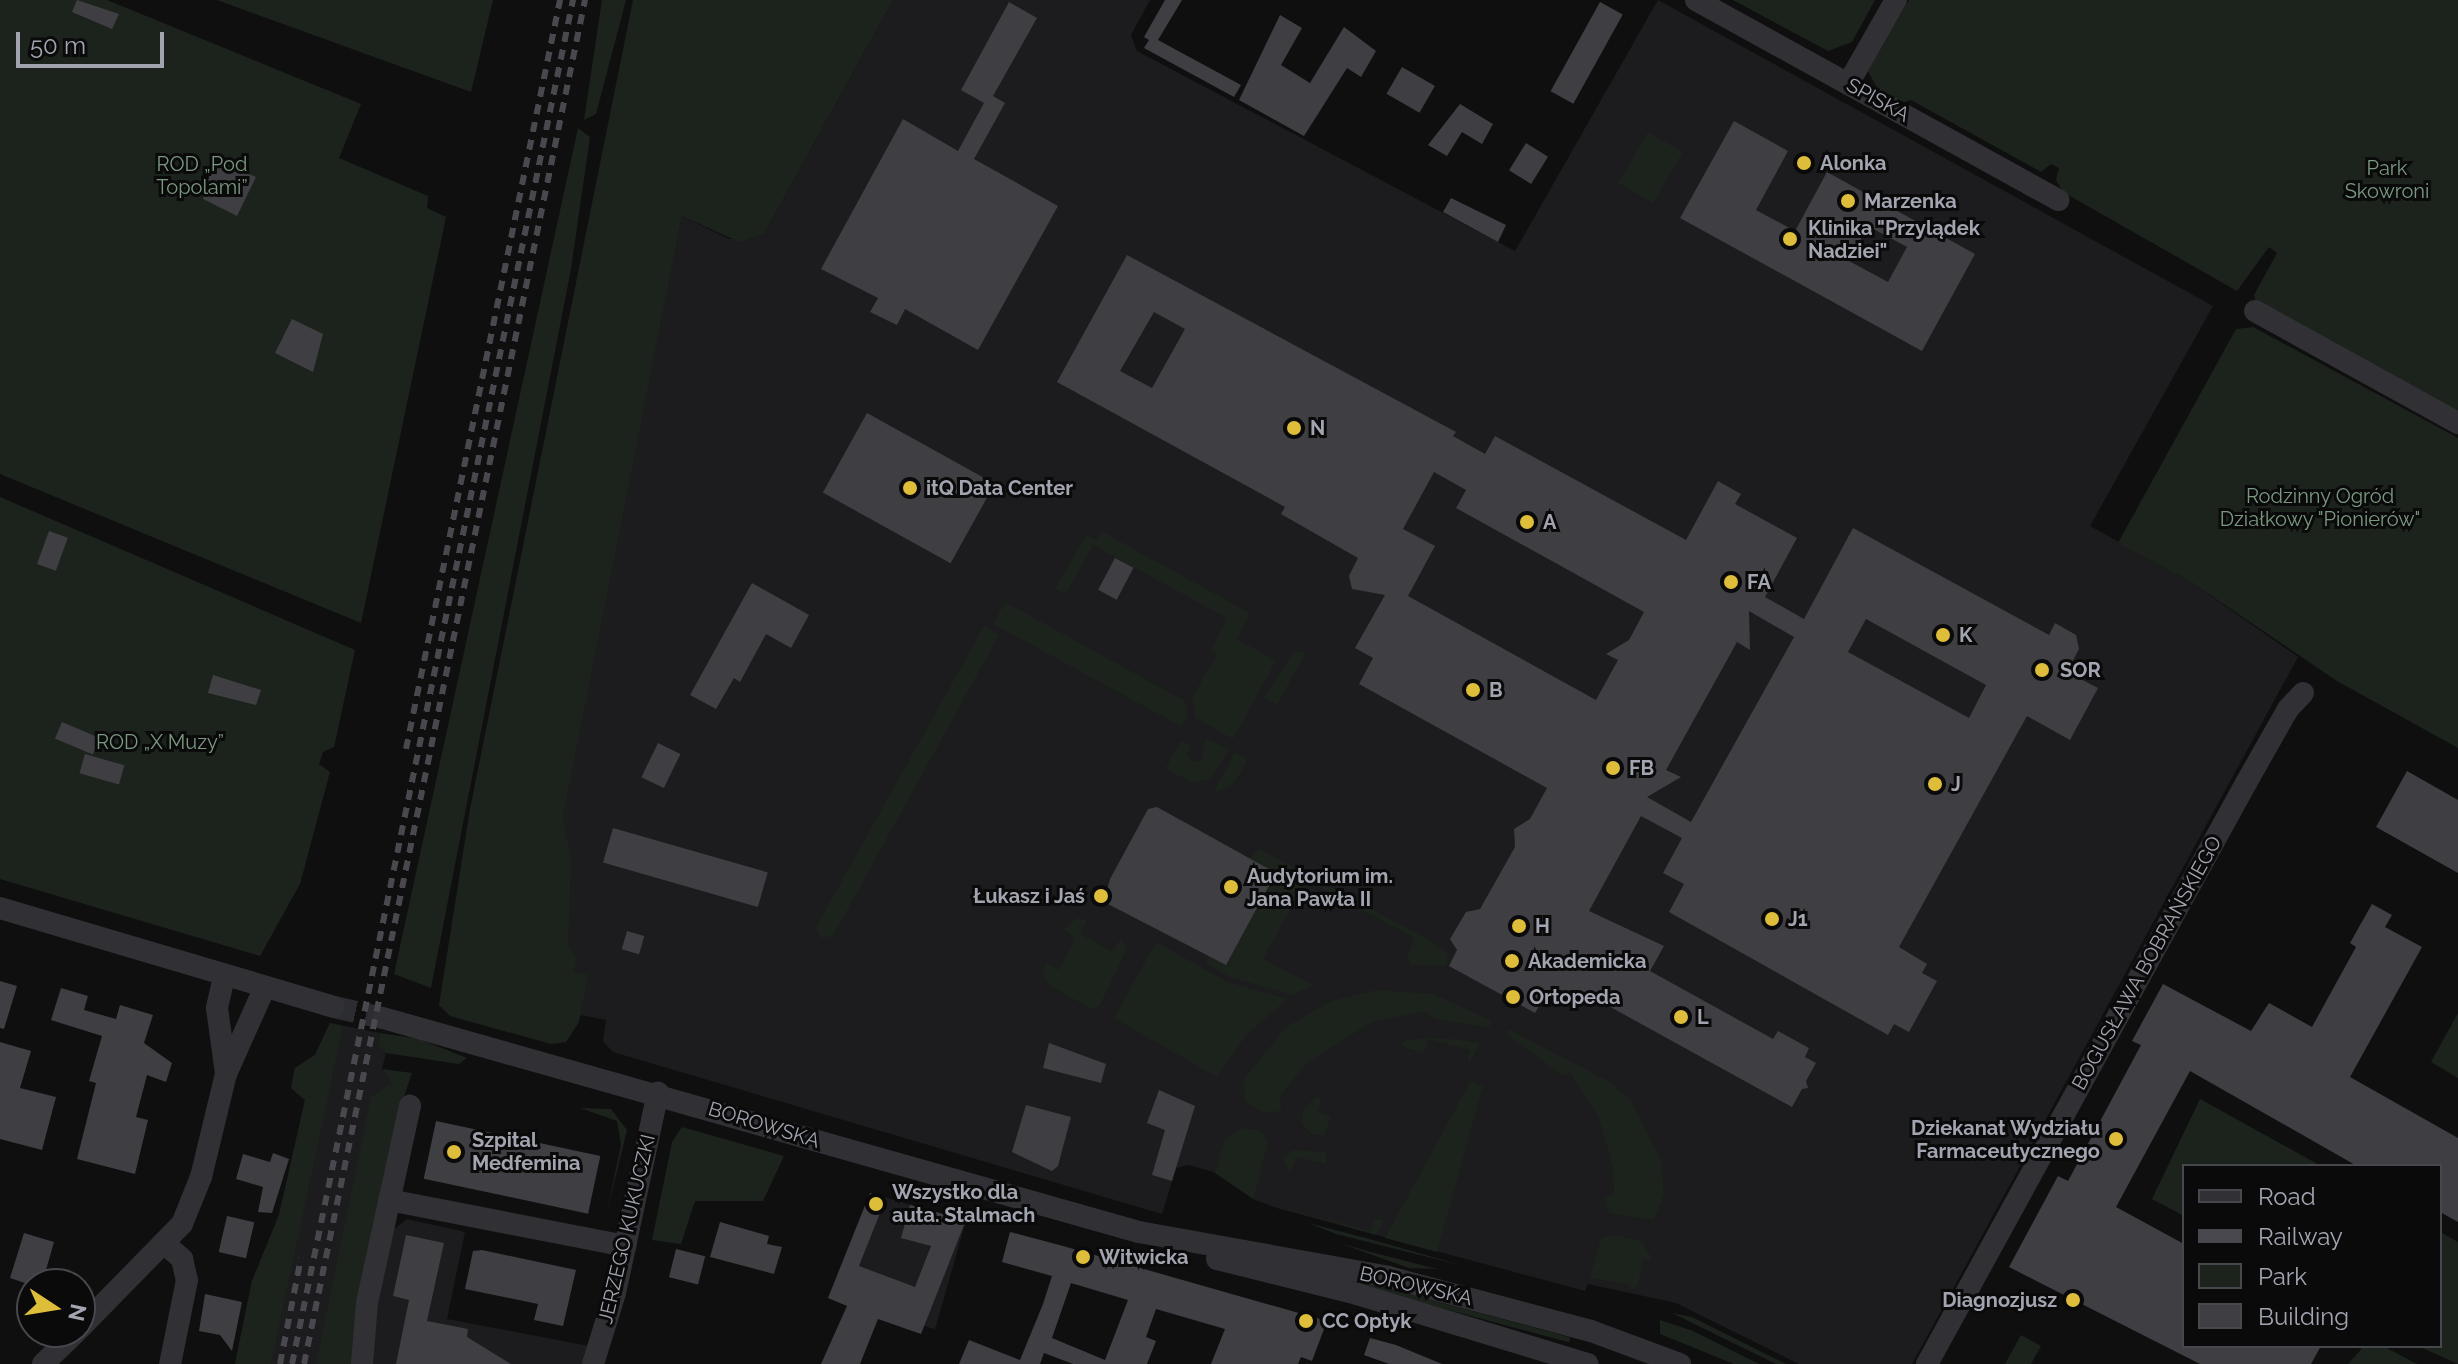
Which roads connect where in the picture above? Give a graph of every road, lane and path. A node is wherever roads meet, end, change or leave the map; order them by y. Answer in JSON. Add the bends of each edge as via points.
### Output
{"nodes":[{"id":1,"x":1696,"y":0,"type":"edge"},
{"id":2,"x":1896,"y":0,"type":"edge"},
{"id":3,"x":1848,"y":84,"type":"junction"},
{"id":4,"x":2059,"y":200,"type":"dead end"},
{"id":5,"x":2255,"y":311,"type":"dead end"},
{"id":6,"x":2458,"y":423,"type":"edge"},
{"id":7,"x":2303,"y":693,"type":"dead end"},
{"id":8,"x":0,"y":908,"type":"edge"},
{"id":9,"x":224,"y":977,"type":"junction"},
{"id":10,"x":271,"y":991,"type":"junction"},
{"id":11,"x":334,"y":1007,"type":"tunnel mouth"},
{"id":12,"x":383,"y":1018,"type":"tunnel mouth"},
{"id":13,"x":226,"y":1074,"type":"junction"},
{"id":14,"x":658,"y":1093,"type":"junction"},
{"id":15,"x":410,"y":1106,"type":"dead end"},
{"id":16,"x":389,"y":1200,"type":"junction"},
{"id":17,"x":1144,"y":1234,"type":"junction"},
{"id":18,"x":165,"y":1244,"type":"junction"},
{"id":19,"x":626,"y":1246,"type":"junction"},
{"id":20,"x":96,"y":1312,"type":"edge"},
{"id":21,"x":60,"y":1348,"type":"edge"},
{"id":22,"x":1631,"y":1356,"type":"edge"},
{"id":23,"x":43,"y":1364,"type":"edge"},
{"id":24,"x":170,"y":1364,"type":"edge"},
{"id":25,"x":362,"y":1364,"type":"edge"},
{"id":26,"x":593,"y":1364,"type":"edge"},
{"id":27,"x":1588,"y":1364,"type":"edge"},
{"id":28,"x":1680,"y":1364,"type":"edge"},
{"id":29,"x":1927,"y":1364,"type":"edge"}],
"edges":[{"from":1,"to":3,"type":"street","name":"SPISKA"},
{"from":2,"to":3,"type":"street"},
{"from":3,"to":4,"type":"street","name":"SPISKA"},
{"from":5,"to":6,"type":"street"},
{"from":7,"to":29,"type":"street","name":"BOGUSŁAWA BOBRAŃSKIEGO","via":[[2288,709],[2246,783]]},
{"from":8,"to":9,"type":"street"},
{"from":9,"to":10,"type":"street"},
{"from":9,"to":13,"type":"street","via":[[217,1008]]},
{"from":10,"to":11,"type":"street"},
{"from":10,"to":13,"type":"street"},
{"from":12,"to":14,"type":"street","name":"BOROWSKA"},
{"from":13,"to":18,"type":"street","via":[[194,1198]]},
{"from":14,"to":17,"type":"street","name":"BOROWSKA"},
{"from":14,"to":19,"type":"street","name":"JERZEGO KUKUCZKI"},
{"from":15,"to":16,"type":"street"},
{"from":16,"to":19,"type":"street"},
{"from":16,"to":25,"type":"street","via":[[367,1303]]},
{"from":17,"to":22,"type":"street","name":"BOROWSKA","via":[[1388,1277]]},
{"from":17,"to":27,"type":"street","name":"BOROWSKA"},
{"from":18,"to":20,"type":"street"},
{"from":18,"to":24,"type":"street","via":[[182,1259],[187,1280]]},
{"from":19,"to":26,"type":"street","name":"JERZEGO KUKUCZKI"},
{"from":21,"to":23,"type":"street"},
{"from":22,"to":28,"type":"street","name":"BOROWSKA"}]}
